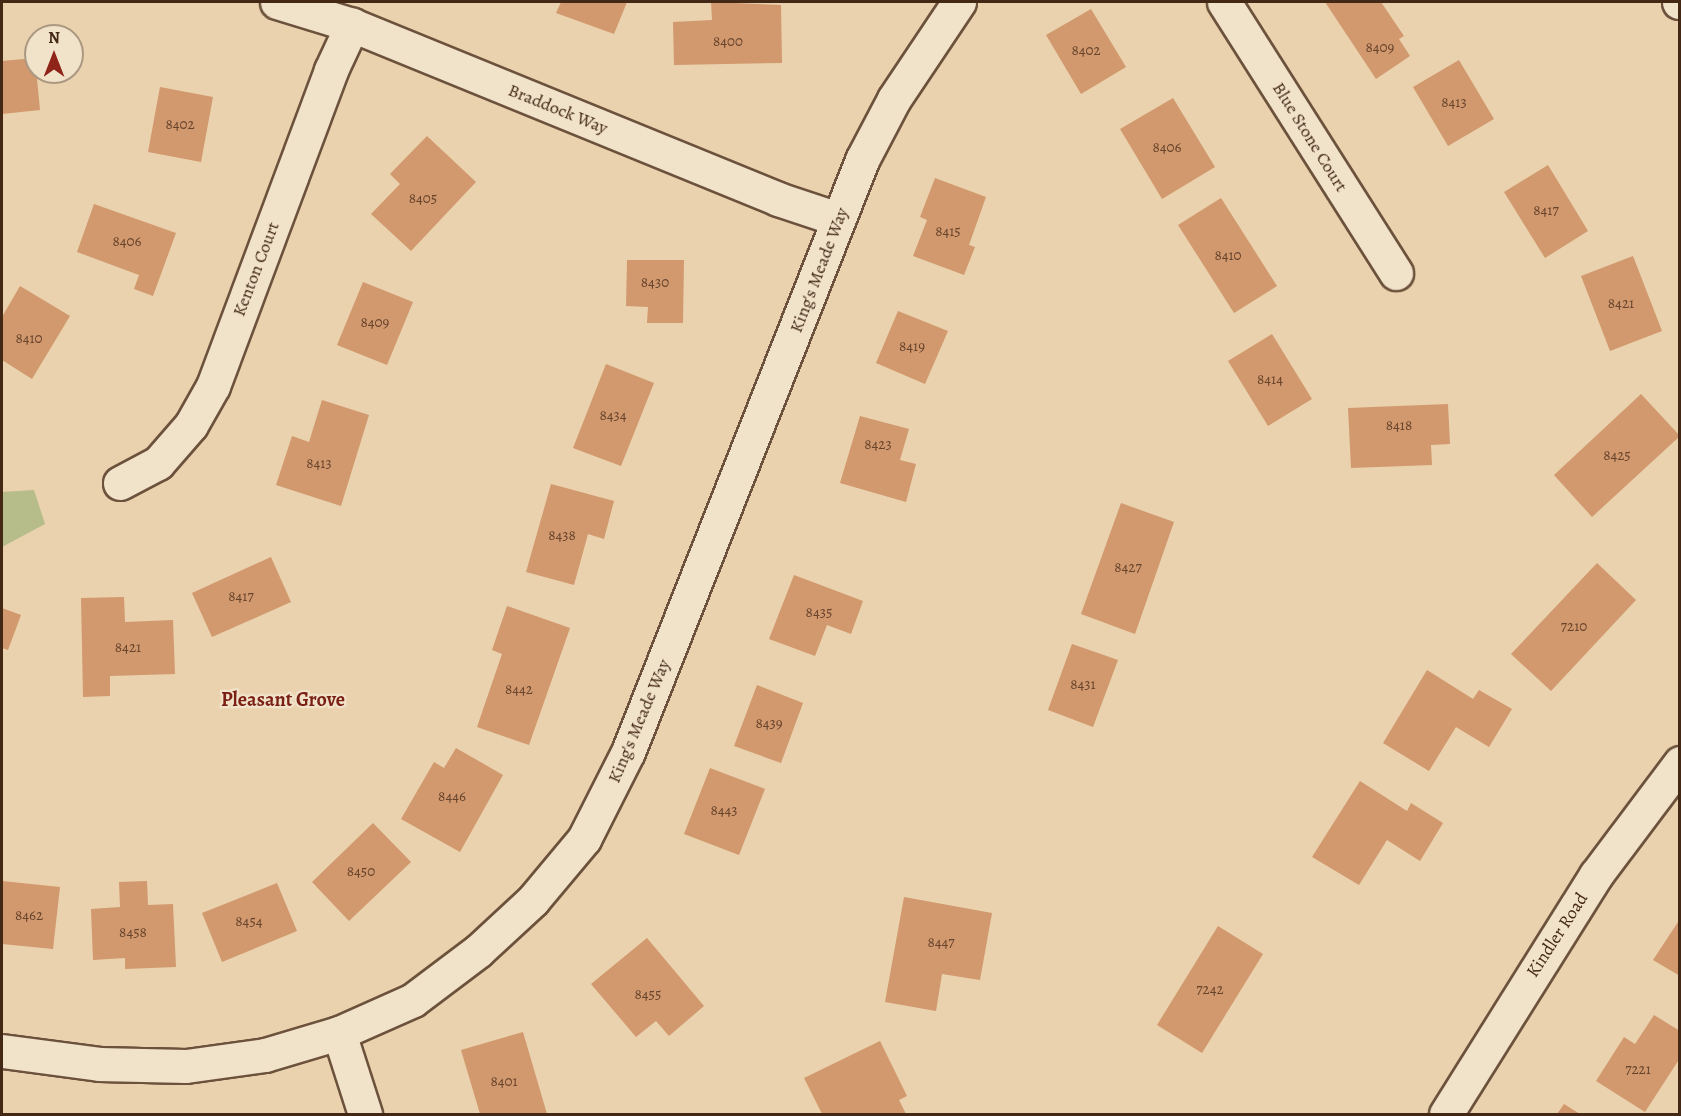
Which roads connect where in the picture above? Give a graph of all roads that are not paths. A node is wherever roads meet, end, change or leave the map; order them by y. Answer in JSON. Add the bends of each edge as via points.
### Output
{"nodes":[{"id":1,"x":277,"y":2,"type":"edge"},
{"id":2,"x":959,"y":2,"type":"edge"},
{"id":3,"x":1224,"y":2,"type":"edge"},
{"id":4,"x":352,"y":25,"type":"junction"},
{"id":5,"x":838,"y":219,"type":"junction"},
{"id":6,"x":1396,"y":273,"type":"dead end"},
{"id":7,"x":120,"y":483,"type":"dead end"},
{"id":8,"x":1680,"y":763,"type":"edge"},
{"id":9,"x":339,"y":1033,"type":"junction"},
{"id":10,"x":2,"y":1051,"type":"edge"},
{"id":11,"x":366,"y":1114,"type":"edge"},
{"id":12,"x":1446,"y":1114,"type":"edge"}],
"edges":[{"from":1,"to":4,"type":"street","name":"Braddock Way"},
{"from":2,"to":5,"type":"street","name":"King's Meade Way","via":[[894,99],[862,160]]},
{"from":3,"to":6,"type":"street","name":"Blue Stone Court"},
{"from":4,"to":5,"type":"street","name":"Braddock Way","via":[[778,199]]},
{"from":4,"to":7,"type":"street","name":"Kenton Court","via":[[327,81],[213,386],[190,424],[158,463]]},
{"from":5,"to":9,"type":"street","name":"King's Meade Way","via":[[628,752],[584,839],[533,900],[478,951],[414,1000]]},
{"from":8,"to":12,"type":"street","name":"Kindler Road","via":[[1596,875]]},
{"from":9,"to":10,"type":"street","name":"King's Meade Way","via":[[265,1055],[186,1066],[99,1065]]},
{"from":9,"to":11,"type":"street"}]}
